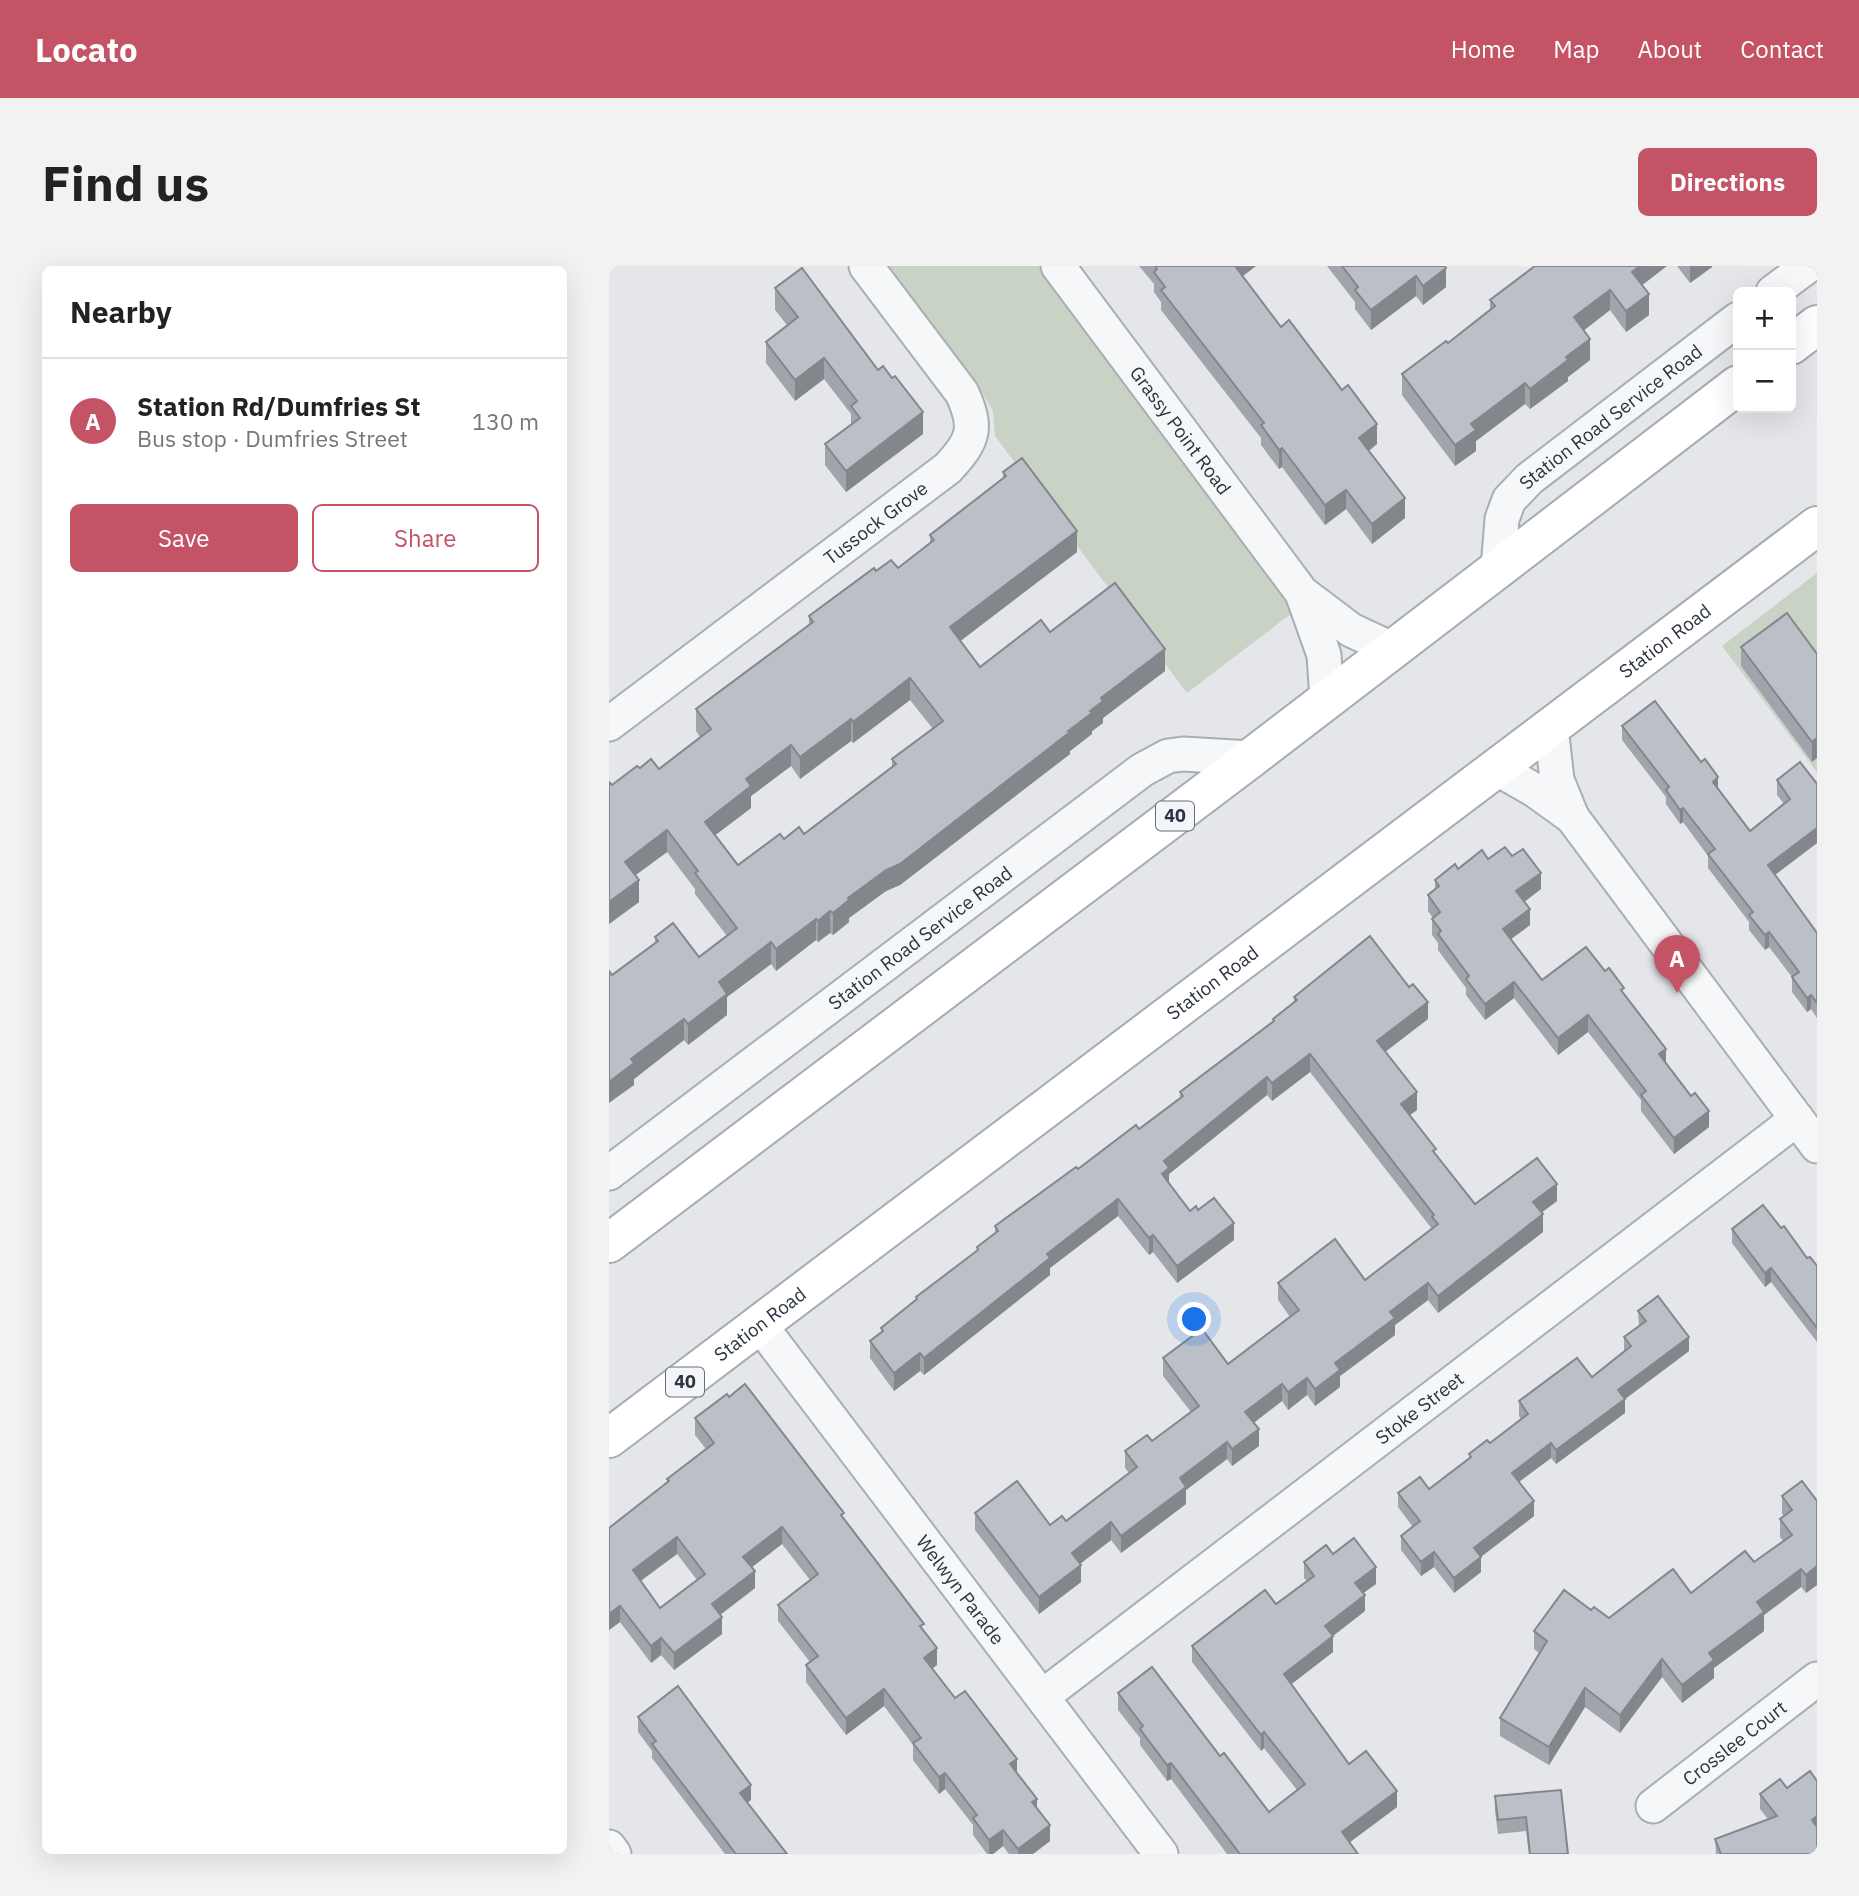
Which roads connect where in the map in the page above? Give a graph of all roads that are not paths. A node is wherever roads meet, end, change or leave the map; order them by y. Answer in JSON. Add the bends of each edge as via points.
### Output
{"nodes":[{"id":1,"x":866,"y":266,"type":"edge"},
{"id":2,"x":1058,"y":266,"type":"edge"},
{"id":3,"x":1808,"y":266,"type":"edge"},
{"id":4,"x":1780,"y":287,"type":"edge"},
{"id":5,"x":1733,"y":323,"type":"edge"},
{"id":6,"x":1817,"y":325,"type":"edge"},
{"id":7,"x":1796,"y":341,"type":"edge"},
{"id":8,"x":1733,"y":389,"type":"edge"},
{"id":9,"x":1817,"y":526,"type":"edge"},
{"id":10,"x":1498,"y":568,"type":"junction"},
{"id":11,"x":1302,"y":593,"type":"junction"},
{"id":12,"x":1392,"y":649,"type":"junction"},
{"id":13,"x":1327,"y":700,"type":"junction"},
{"id":14,"x":609,"y":724,"type":"edge"},
{"id":15,"x":1551,"y":727,"type":"junction"},
{"id":16,"x":1251,"y":758,"type":"junction"},
{"id":17,"x":1496,"y":768,"type":"junction"},
{"id":18,"x":1571,"y":817,"type":"junction"},
{"id":19,"x":1797,"y":1119,"type":"junction"},
{"id":20,"x":1817,"y":1146,"type":"edge"},
{"id":21,"x":609,"y":1173,"type":"edge"},
{"id":22,"x":609,"y":1243,"type":"edge"},
{"id":23,"x":760,"y":1325,"type":"junction"},
{"id":24,"x":609,"y":1438,"type":"edge"},
{"id":25,"x":1817,"y":1679,"type":"edge"},
{"id":26,"x":1043,"y":1696,"type":"junction"},
{"id":27,"x":1653,"y":1806,"type":"dead end"},
{"id":28,"x":609,"y":1847,"type":"edge"},
{"id":29,"x":614,"y":1854,"type":"edge"},
{"id":30,"x":1161,"y":1854,"type":"edge"}],
"edges":[{"from":1,"to":14,"type":"street","name":"Tussock Grove","via":[[962,393],[972,414],[967,445],[948,468]]},
{"from":2,"to":11,"type":"street","name":"Grassy Point Road"},
{"from":3,"to":4,"type":"street"},
{"from":5,"to":10,"type":"street","name":"Station Road Service Road","via":[[1529,479],[1509,500],[1502,519]]},
{"from":6,"to":7,"type":"main road"},
{"from":8,"to":10,"type":"main road","number":"40"},
{"from":9,"to":15,"type":"main road","name":"Station Road","number":"40"},
{"from":10,"to":12,"type":"main road","number":"40"},
{"from":11,"to":12,"type":"street","name":"Grassy Point Road","via":[[1351,630]]},
{"from":11,"to":13,"type":"street","name":"Grassy Point Road","via":[[1324,655]]},
{"from":12,"to":13,"type":"main road","number":"40"},
{"from":13,"to":16,"type":"main road","number":"40"},
{"from":15,"to":17,"type":"main road","name":"Station Road","number":"40"},
{"from":15,"to":18,"type":"street","via":[[1557,780]]},
{"from":16,"to":21,"type":"street","name":"Station Road Service Road","via":[[1183,754],[1168,756],[1142,770]]},
{"from":16,"to":22,"type":"main road","number":"40"},
{"from":17,"to":18,"type":"street"},
{"from":17,"to":23,"type":"main road","name":"Station Road","number":"40"},
{"from":18,"to":19,"type":"street"},
{"from":19,"to":20,"type":"street"},
{"from":19,"to":26,"type":"street","name":"Stoke Street"},
{"from":23,"to":24,"type":"main road","name":"Station Road","number":"40"},
{"from":23,"to":26,"type":"street","name":"Welwyn Parade"},
{"from":25,"to":27,"type":"street","name":"Crosslee Court"},
{"from":26,"to":30,"type":"street","name":"Welwyn Parade"},
{"from":28,"to":29,"type":"street"}]}
